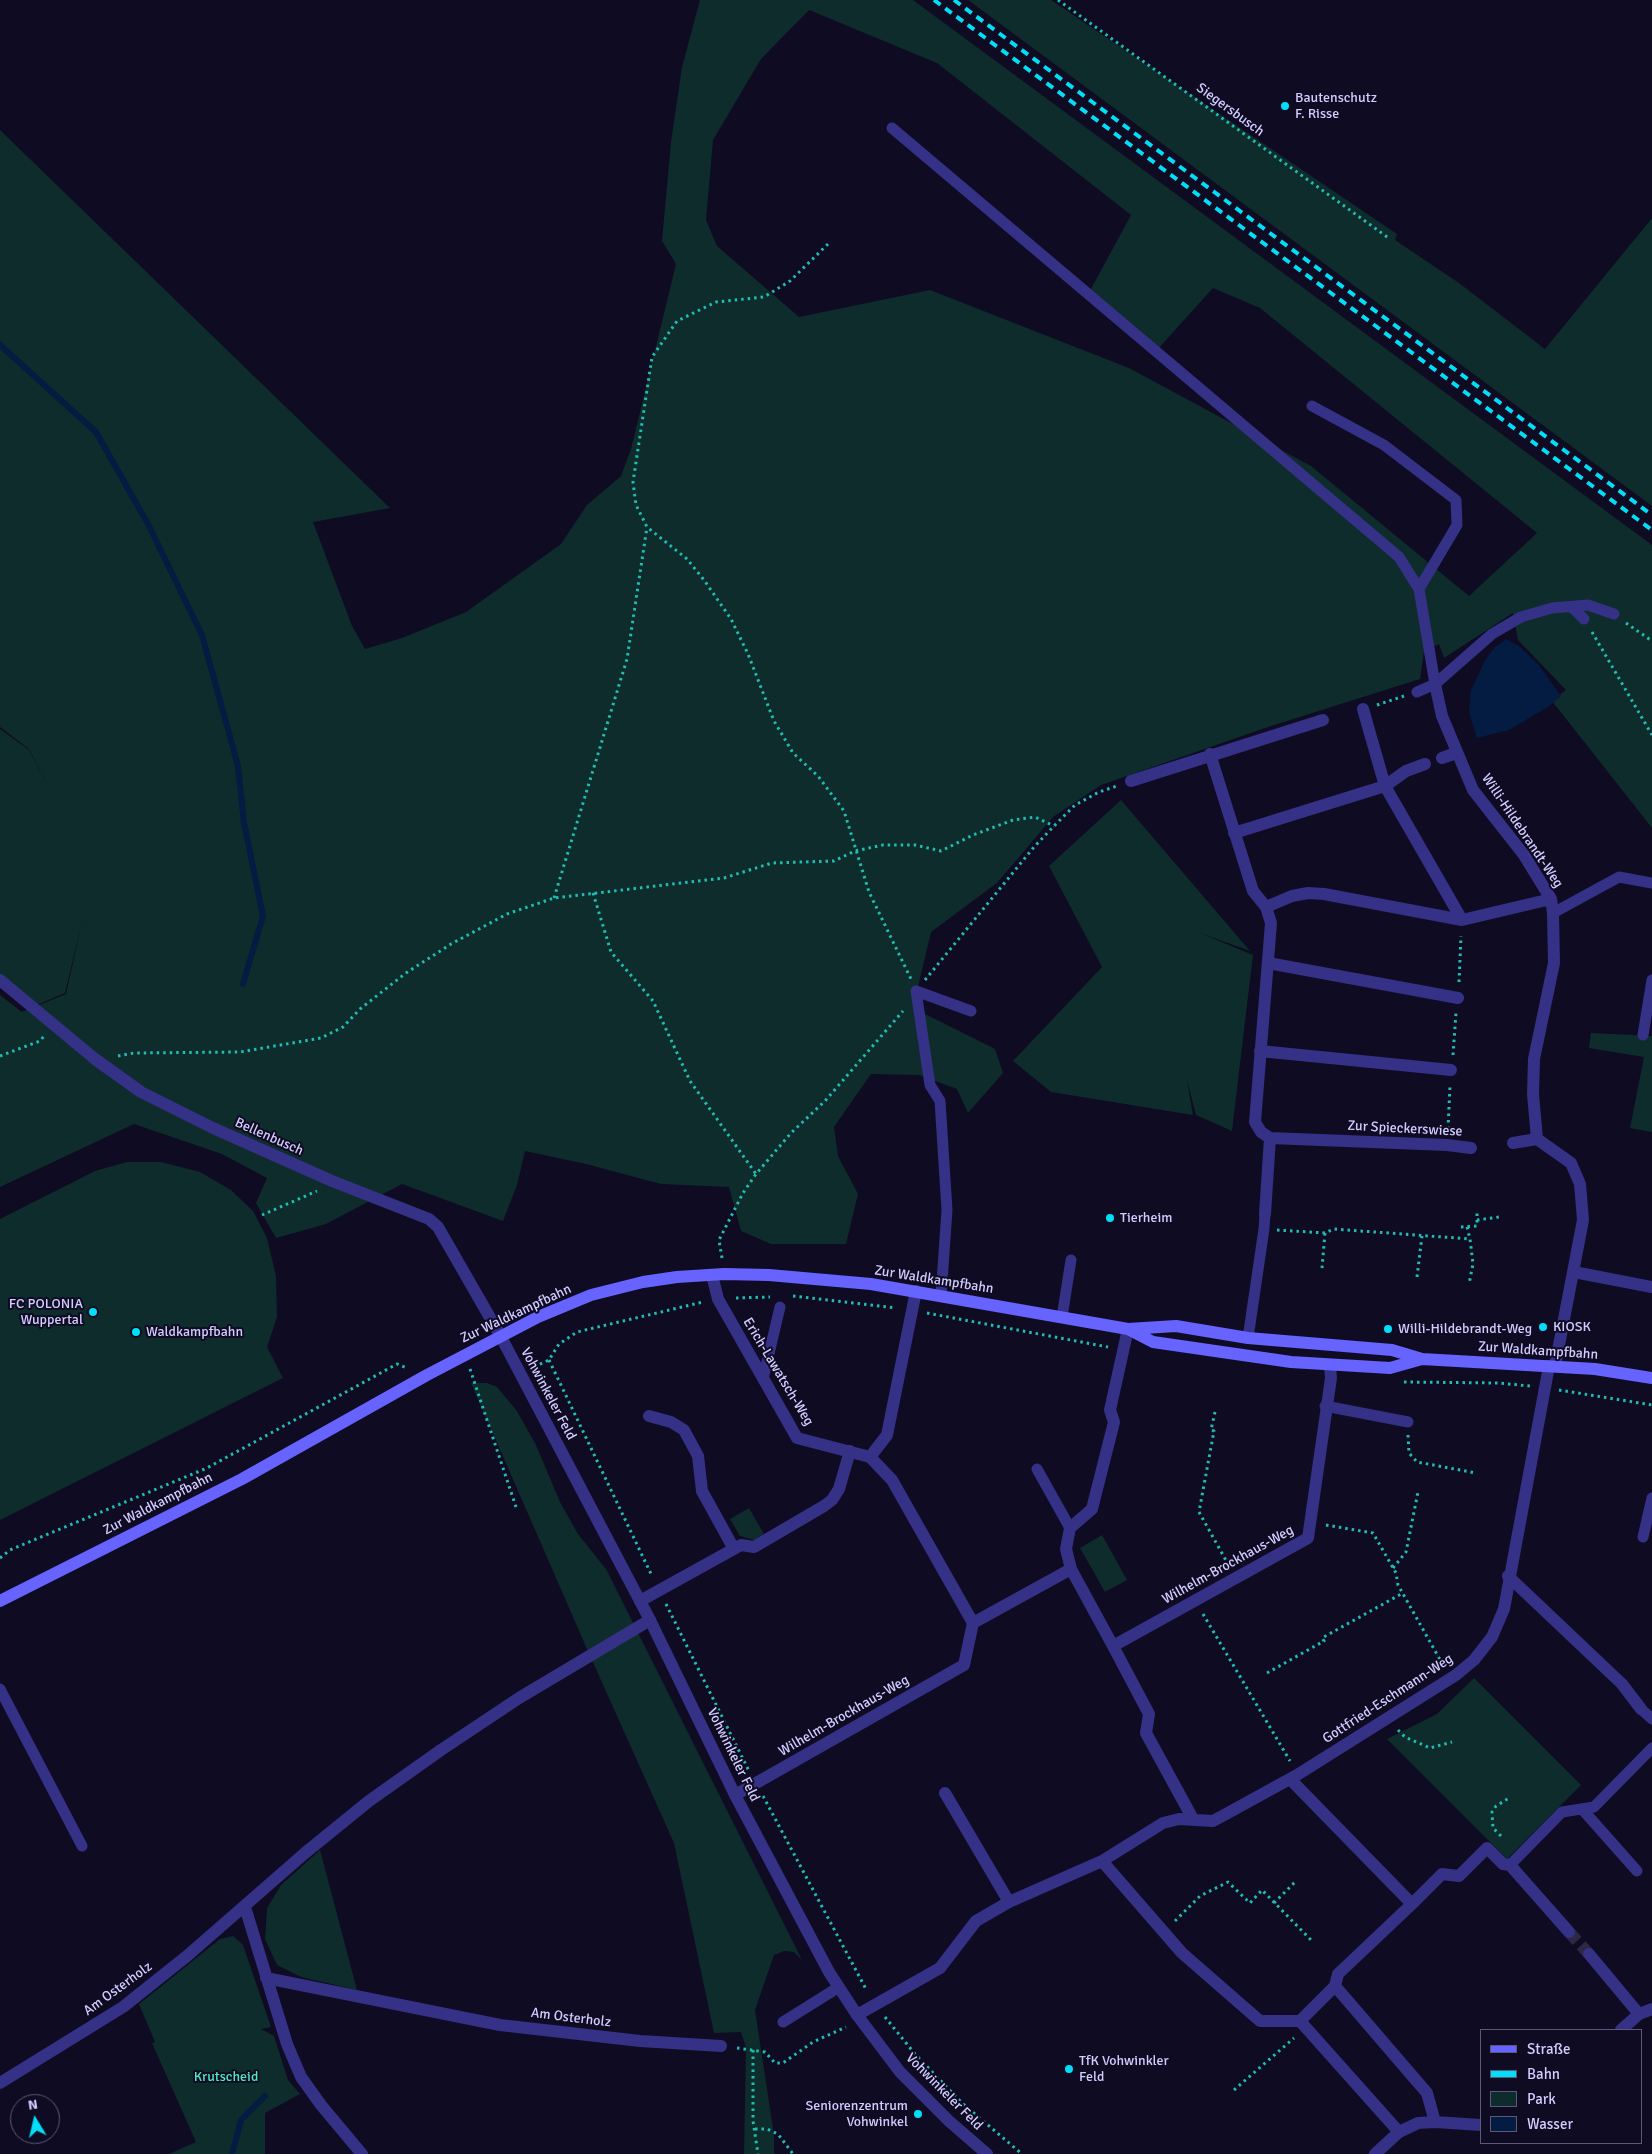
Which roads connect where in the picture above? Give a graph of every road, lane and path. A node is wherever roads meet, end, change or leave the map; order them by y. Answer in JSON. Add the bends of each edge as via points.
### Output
{"nodes":[{"id":1,"x":1058,"y":0,"type":"edge"},
{"id":2,"x":892,"y":128,"type":"dead end"},
{"id":3,"x":1390,"y":239,"type":"dead end"},
{"id":4,"x":828,"y":244,"type":"dead end"},
{"id":5,"x":1312,"y":406,"type":"dead end"},
{"id":6,"x":648,"y":527,"type":"junction"},
{"id":7,"x":1419,"y":589,"type":"junction"},
{"id":8,"x":1572,"y":607,"type":"junction"},
{"id":9,"x":1614,"y":614,"type":"joint"},
{"id":10,"x":1584,"y":619,"type":"joint"},
{"id":11,"x":1652,"y":641,"type":"edge"},
{"id":12,"x":1435,"y":684,"type":"junction"},
{"id":13,"x":1417,"y":692,"type":"dead end"},
{"id":14,"x":1363,"y":709,"type":"dead end"},
{"id":15,"x":1323,"y":720,"type":"dead end"},
{"id":16,"x":1652,"y":735,"type":"edge"},
{"id":17,"x":1456,"y":753,"type":"junction"},
{"id":18,"x":1210,"y":754,"type":"junction"},
{"id":19,"x":1442,"y":758,"type":"dead end"},
{"id":20,"x":1425,"y":764,"type":"dead end"},
{"id":21,"x":1131,"y":781,"type":"dead end"},
{"id":22,"x":1385,"y":786,"type":"junction"},
{"id":23,"x":1099,"y":792,"type":"dead end"},
{"id":24,"x":1054,"y":826,"type":"junction"},
{"id":25,"x":1234,"y":833,"type":"junction"},
{"id":26,"x":855,"y":851,"type":"junction"},
{"id":27,"x":1652,"y":883,"type":"edge"},
{"id":28,"x":593,"y":894,"type":"junction"},
{"id":29,"x":554,"y":898,"type":"junction"},
{"id":30,"x":1551,"y":899,"type":"junction"},
{"id":31,"x":1266,"y":907,"type":"junction"},
{"id":32,"x":1553,"y":912,"type":"junction"},
{"id":33,"x":1462,"y":920,"type":"junction"},
{"id":34,"x":1268,"y":963,"type":"junction"},
{"id":35,"x":0,"y":980,"type":"edge"},
{"id":36,"x":1652,"y":980,"type":"edge"},
{"id":37,"x":916,"y":991,"type":"junction"},
{"id":38,"x":1458,"y":998,"type":"junction"},
{"id":39,"x":971,"y":1011,"type":"dead end"},
{"id":40,"x":55,"y":1024,"type":"junction"},
{"id":41,"x":1643,"y":1035,"type":"dead end"},
{"id":42,"x":1260,"y":1051,"type":"junction"},
{"id":43,"x":0,"y":1056,"type":"edge"},
{"id":44,"x":95,"y":1059,"type":"junction"},
{"id":45,"x":1451,"y":1070,"type":"junction"},
{"id":46,"x":1270,"y":1138,"type":"junction"},
{"id":47,"x":1537,"y":1140,"type":"junction"},
{"id":48,"x":1513,"y":1143,"type":"dead end"},
{"id":49,"x":1447,"y":1145,"type":"junction"},
{"id":50,"x":1471,"y":1148,"type":"dead end"},
{"id":51,"x":756,"y":1174,"type":"junction"},
{"id":52,"x":332,"y":1181,"type":"junction"},
{"id":53,"x":1477,"y":1210,"type":"dead end"},
{"id":54,"x":1265,"y":1214,"type":"joint"},
{"id":55,"x":262,"y":1215,"type":"dead end"},
{"id":56,"x":1498,"y":1217,"type":"dead end"},
{"id":57,"x":1477,"y":1220,"type":"junction"},
{"id":58,"x":1460,"y":1227,"type":"dead end"},
{"id":59,"x":1467,"y":1227,"type":"junction"},
{"id":60,"x":1264,"y":1230,"type":"junction"},
{"id":61,"x":1325,"y":1233,"type":"junction"},
{"id":62,"x":1422,"y":1236,"type":"junction"},
{"id":63,"x":1470,"y":1239,"type":"junction"},
{"id":64,"x":1071,"y":1260,"type":"dead end"},
{"id":65,"x":1322,"y":1268,"type":"dead end"},
{"id":66,"x":1574,"y":1272,"type":"junction"},
{"id":67,"x":718,"y":1274,"type":"junction"},
{"id":68,"x":1417,"y":1277,"type":"dead end"},
{"id":69,"x":1469,"y":1284,"type":"dead end"},
{"id":70,"x":1652,"y":1287,"type":"edge"},
{"id":71,"x":916,"y":1291,"type":"junction"},
{"id":72,"x":786,"y":1296,"type":"dead end"},
{"id":73,"x":941,"y":1296,"type":"junction"},
{"id":74,"x":718,"y":1299,"type":"junction"},
{"id":75,"x":778,"y":1301,"type":"joint"},
{"id":76,"x":912,"y":1310,"type":"junction"},
{"id":77,"x":1062,"y":1317,"type":"junction"},
{"id":78,"x":1128,"y":1329,"type":"junction"},
{"id":79,"x":500,"y":1335,"type":"junction"},
{"id":80,"x":1248,"y":1338,"type":"junction"},
{"id":81,"x":1124,"y":1350,"type":"junction"},
{"id":82,"x":464,"y":1355,"type":"junction"},
{"id":83,"x":1422,"y":1359,"type":"junction"},
{"id":84,"x":1330,"y":1366,"type":"junction"},
{"id":85,"x":1552,"y":1366,"type":"junction"},
{"id":86,"x":520,"y":1374,"type":"junction"},
{"id":87,"x":427,"y":1375,"type":"junction"},
{"id":88,"x":1652,"y":1378,"type":"edge"},
{"id":89,"x":763,"y":1379,"type":"junction"},
{"id":90,"x":1400,"y":1382,"type":"dead end"},
{"id":91,"x":1545,"y":1388,"type":"junction"},
{"id":92,"x":1652,"y":1405,"type":"edge"},
{"id":93,"x":1326,"y":1406,"type":"junction"},
{"id":94,"x":1215,"y":1412,"type":"dead end"},
{"id":95,"x":648,"y":1416,"type":"dead end"},
{"id":96,"x":1408,"y":1422,"type":"joint"},
{"id":97,"x":850,"y":1451,"type":"junction"},
{"id":98,"x":870,"y":1457,"type":"junction"},
{"id":99,"x":1037,"y":1469,"type":"dead end"},
{"id":100,"x":1476,"y":1473,"type":"dead end"},
{"id":101,"x":1418,"y":1492,"type":"dead end"},
{"id":102,"x":1652,"y":1498,"type":"edge"},
{"id":103,"x":516,"y":1507,"type":"dead end"},
{"id":104,"x":1310,"y":1522,"type":"junction"},
{"id":105,"x":1070,"y":1528,"type":"junction"},
{"id":106,"x":1643,"y":1537,"type":"dead end"},
{"id":107,"x":734,"y":1549,"type":"junction"},
{"id":108,"x":0,"y":1558,"type":"edge"},
{"id":109,"x":1393,"y":1568,"type":"junction"},
{"id":110,"x":1071,"y":1569,"type":"junction"},
{"id":111,"x":1508,"y":1576,"type":"junction"},
{"id":112,"x":1236,"y":1578,"type":"junction"},
{"id":113,"x":1403,"y":1593,"type":"junction"},
{"id":114,"x":1195,"y":1600,"type":"junction"},
{"id":115,"x":0,"y":1601,"type":"edge"},
{"id":116,"x":640,"y":1601,"type":"junction"},
{"id":117,"x":650,"y":1620,"type":"junction"},
{"id":118,"x":973,"y":1623,"type":"junction"},
{"id":119,"x":1113,"y":1646,"type":"junction"},
{"id":120,"x":1267,"y":1673,"type":"dead end"},
{"id":121,"x":1451,"y":1678,"type":"junction"},
{"id":122,"x":0,"y":1689,"type":"edge"},
{"id":123,"x":1641,"y":1709,"type":"joint"},
{"id":124,"x":1387,"y":1718,"type":"junction"},
{"id":125,"x":1652,"y":1719,"type":"edge"},
{"id":126,"x":1452,"y":1742,"type":"dead end"},
{"id":127,"x":1652,"y":1748,"type":"edge"},
{"id":128,"x":1294,"y":1777,"type":"junction"},
{"id":129,"x":945,"y":1793,"type":"dead end"},
{"id":130,"x":735,"y":1795,"type":"junction"},
{"id":131,"x":1509,"y":1798,"type":"dead end"},
{"id":132,"x":1582,"y":1809,"type":"junction"},
{"id":133,"x":1193,"y":1819,"type":"junction"},
{"id":134,"x":82,"y":1846,"type":"dead end"},
{"id":135,"x":1102,"y":1861,"type":"junction"},
{"id":136,"x":1506,"y":1865,"type":"junction"},
{"id":137,"x":1637,"y":1871,"type":"dead end"},
{"id":138,"x":1295,"y":1882,"type":"dead end"},
{"id":139,"x":1009,"y":1902,"type":"junction"},
{"id":140,"x":1274,"y":1903,"type":"junction"},
{"id":141,"x":1412,"y":1904,"type":"junction"},
{"id":142,"x":244,"y":1907,"type":"junction"},
{"id":143,"x":1164,"y":1932,"type":"junction"},
{"id":144,"x":1569,"y":1932,"type":"tunnel mouth"},
{"id":145,"x":1312,"y":1941,"type":"dead end"},
{"id":146,"x":1589,"y":1954,"type":"tunnel mouth"},
{"id":147,"x":266,"y":1978,"type":"junction"},
{"id":148,"x":1335,"y":1986,"type":"junction"},
{"id":149,"x":839,"y":1987,"type":"junction"},
{"id":150,"x":1652,"y":2009,"type":"edge"},
{"id":151,"x":1639,"y":2014,"type":"junction"},
{"id":152,"x":859,"y":2018,"type":"junction"},
{"id":153,"x":1300,"y":2021,"type":"junction"},
{"id":154,"x":783,"y":2022,"type":"dead end"},
{"id":155,"x":1622,"y":2029,"type":"edge"},
{"id":156,"x":721,"y":2046,"type":"joint"},
{"id":157,"x":753,"y":2050,"type":"junction"},
{"id":158,"x":0,"y":2084,"type":"edge"},
{"id":159,"x":1234,"y":2090,"type":"dead end"},
{"id":160,"x":1435,"y":2122,"type":"junction"},
{"id":161,"x":1480,"y":2125,"type":"edge"},
{"id":162,"x":755,"y":2129,"type":"junction"},
{"id":163,"x":1399,"y":2132,"type":"junction"},
{"id":164,"x":362,"y":2154,"type":"edge"},
{"id":165,"x":758,"y":2154,"type":"edge"},
{"id":166,"x":793,"y":2154,"type":"edge"},
{"id":167,"x":987,"y":2154,"type":"edge"},
{"id":168,"x":1375,"y":2154,"type":"edge"}],
"edges":[{"from":1,"to":3,"type":"path","name":"Siegersbusch"},
{"from":2,"to":7,"type":"lane","via":[[1399,557]]},
{"from":4,"to":6,"type":"path","via":[[790,281],[764,297],[716,302],[677,321],[652,358],[633,482],[636,505]]},
{"from":5,"to":7,"type":"lane","via":[[1384,445],[1456,500],[1457,526]]},
{"from":6,"to":26,"type":"path","via":[[687,559],[732,619],[774,721],[793,753],[818,776],[844,811]]},
{"from":6,"to":29,"type":"path","via":[[627,659]]},
{"from":7,"to":12,"type":"lane"},
{"from":8,"to":9,"type":"lane","via":[[1588,605]]},
{"from":8,"to":10,"type":"lane"},
{"from":8,"to":12,"type":"lane","via":[[1552,608],[1521,617],[1492,634]]},
{"from":9,"to":11,"type":"path"},
{"from":10,"to":16,"type":"path"},
{"from":12,"to":13,"type":"lane"},
{"from":12,"to":17,"type":"street","name":"Willi-Hildebrandt-Weg","via":[[1442,716]]},
{"from":14,"to":22,"type":"street"},
{"from":15,"to":18,"type":"street"},
{"from":17,"to":19,"type":"street"},
{"from":17,"to":30,"type":"street","name":"Willi-Hildebrandt-Weg","via":[[1473,790],[1524,855]]},
{"from":18,"to":21,"type":"street"},
{"from":18,"to":25,"type":"street"},
{"from":20,"to":22,"type":"street","via":[[1406,771]]},
{"from":22,"to":25,"type":"street"},
{"from":22,"to":33,"type":"street"},
{"from":23,"to":24,"type":"path","via":[[1075,805]]},
{"from":24,"to":26,"type":"path","via":[[1035,817],[1013,820],[941,851],[915,845],[883,844]]},
{"from":24,"to":37,"type":"path"},
{"from":25,"to":31,"type":"street","via":[[1252,891]]},
{"from":26,"to":28,"type":"path","via":[[834,861],[772,863],[724,878]]},
{"from":26,"to":37,"type":"path","via":[[869,892]]},
{"from":27,"to":32,"type":"lane","via":[[1619,877]]},
{"from":28,"to":29,"type":"path"},
{"from":28,"to":51,"type":"path","via":[[611,952],[653,1000],[690,1081]]},
{"from":29,"to":44,"type":"path","via":[[506,914],[451,944],[406,973],[360,1009],[343,1027],[321,1038],[240,1052],[134,1053]]},
{"from":30,"to":32,"type":"street","name":"Willi-Hildebrandt-Weg"},
{"from":30,"to":33,"type":"street"},
{"from":31,"to":33,"type":"street","via":[[1292,896],[1316,894]]},
{"from":31,"to":34,"type":"street","via":[[1272,923]]},
{"from":32,"to":47,"type":"street","name":"Willi-Hildebrandt-Weg","via":[[1554,963],[1534,1059]]},
{"from":33,"to":38,"type":"path"},
{"from":34,"to":38,"type":"street"},
{"from":34,"to":42,"type":"street"},
{"from":35,"to":40,"type":"street","name":"Bellenbusch"},
{"from":36,"to":41,"type":"lane"},
{"from":37,"to":39,"type":"lane"},
{"from":37,"to":51,"type":"path","via":[[825,1101],[791,1133]]},
{"from":37,"to":73,"type":"lane","via":[[930,1086],[940,1101],[947,1210]]},
{"from":38,"to":45,"type":"path"},
{"from":40,"to":43,"type":"path","via":[[40,1041]]},
{"from":40,"to":44,"type":"street","name":"Bellenbusch"},
{"from":42,"to":45,"type":"street"},
{"from":42,"to":46,"type":"street","via":[[1255,1122]]},
{"from":44,"to":52,"type":"street","name":"Bellenbusch","via":[[141,1092]]},
{"from":45,"to":49,"type":"path"},
{"from":46,"to":49,"type":"street","name":"Zur Spieckerswiese"},
{"from":46,"to":54,"type":"street"},
{"from":47,"to":48,"type":"street"},
{"from":47,"to":66,"type":"street","via":[[1571,1163],[1580,1184],[1583,1220]]},
{"from":49,"to":50,"type":"street","name":"Zur Spieckerswiese"},
{"from":51,"to":67,"type":"path","via":[[719,1240]]},
{"from":52,"to":55,"type":"path","via":[[311,1194]]},
{"from":52,"to":79,"type":"street","name":"Bellenbusch","via":[[429,1219],[438,1227]]},
{"from":53,"to":57,"type":"path"},
{"from":54,"to":60,"type":"lane"},
{"from":56,"to":57,"type":"path"},
{"from":57,"to":59,"type":"path","via":[[1477,1226]]},
{"from":58,"to":59,"type":"path"},
{"from":59,"to":63,"type":"path"},
{"from":60,"to":61,"type":"path"},
{"from":60,"to":80,"type":"lane"},
{"from":61,"to":62,"type":"path","via":[[1334,1229]]},
{"from":61,"to":65,"type":"path"},
{"from":62,"to":63,"type":"path"},
{"from":62,"to":68,"type":"path"},
{"from":63,"to":69,"type":"path","via":[[1473,1264]]},
{"from":64,"to":77,"type":"lane"},
{"from":66,"to":70,"type":"street"},
{"from":66,"to":85,"type":"street"},
{"from":67,"to":71,"type":"main road","name":"Zur Waldkampfbahn","via":[[810,1278]]},
{"from":67,"to":74,"type":"street","name":"Erich-Lawatsch-Weg"},
{"from":67,"to":79,"type":"main road","name":"Zur Waldkampfbahn","via":[[643,1282],[592,1295]]},
{"from":71,"to":73,"type":"main road","name":"Zur Waldkampfbahn"},
{"from":71,"to":76,"type":"street"},
{"from":72,"to":76,"type":"path"},
{"from":73,"to":77,"type":"main road","name":"Zur Waldkampfbahn"},
{"from":74,"to":75,"type":"path"},
{"from":74,"to":86,"type":"path","via":[[577,1332],[559,1344],[549,1360]]},
{"from":74,"to":89,"type":"street","name":"Erich-Lawatsch-Weg"},
{"from":75,"to":89,"type":"lane"},
{"from":76,"to":81,"type":"path"},
{"from":76,"to":98,"type":"street","via":[[887,1435]]},
{"from":77,"to":78,"type":"main road","name":"Zur Waldkampfbahn"},
{"from":78,"to":80,"type":"main road","name":"Zur Waldkampfbahn","via":[[1176,1326]]},
{"from":78,"to":81,"type":"street"},
{"from":78,"to":84,"type":"main road","name":"Zur Waldkampfbahn","via":[[1153,1342]]},
{"from":79,"to":82,"type":"main road","name":"Zur Waldkampfbahn"},
{"from":79,"to":86,"type":"street","name":"Vohwinkeler Feld"},
{"from":80,"to":83,"type":"main road","name":"Zur Waldkampfbahn","via":[[1392,1350]]},
{"from":81,"to":105,"type":"street","via":[[1110,1410],[1114,1422],[1092,1509]]},
{"from":82,"to":87,"type":"main road","name":"Zur Waldkampfbahn"},
{"from":82,"to":103,"type":"path"},
{"from":83,"to":84,"type":"main road","name":"Zur Waldkampfbahn","via":[[1390,1368]]},
{"from":83,"to":85,"type":"main road","name":"Zur Waldkampfbahn"},
{"from":84,"to":93,"type":"street","name":"Wilhelm-Brockhaus-Weg"},
{"from":85,"to":88,"type":"main road","name":"Zur Waldkampfbahn"},
{"from":85,"to":91,"type":"street","name":"Gottfried-Eschmann-Weg"},
{"from":86,"to":116,"type":"street","name":"Vohwinkeler Feld"},
{"from":87,"to":108,"type":"path","via":[[397,1364],[207,1468],[10,1550]]},
{"from":87,"to":115,"type":"main road","name":"Zur Waldkampfbahn","via":[[293,1452]]},
{"from":89,"to":97,"type":"street","name":"Erich-Lawatsch-Weg","via":[[797,1438]]},
{"from":90,"to":91,"type":"path","via":[[1498,1383]]},
{"from":91,"to":92,"type":"path"},
{"from":91,"to":111,"type":"street","name":"Gottfried-Eschmann-Weg"},
{"from":93,"to":96,"type":"lane"},
{"from":93,"to":104,"type":"street","name":"Wilhelm-Brockhaus-Weg"},
{"from":94,"to":112,"type":"path","via":[[1199,1512]]},
{"from":95,"to":107,"type":"street","via":[[671,1422],[684,1430],[698,1456],[702,1491]]},
{"from":96,"to":100,"type":"path","via":[[1409,1453],[1417,1462]]},
{"from":97,"to":98,"type":"street","name":"Erich-Lawatsch-Weg"},
{"from":97,"to":107,"type":"street","via":[[832,1500],[754,1547],[741,1545]]},
{"from":98,"to":118,"type":"street","name":"Erich-Lawatsch-Weg","via":[[892,1480]]},
{"from":99,"to":105,"type":"lane"},
{"from":101,"to":109,"type":"path","via":[[1406,1552]]},
{"from":102,"to":106,"type":"lane"},
{"from":104,"to":109,"type":"path","via":[[1373,1533]]},
{"from":104,"to":112,"type":"street","name":"Wilhelm-Brockhaus-Weg","via":[[1308,1538]]},
{"from":105,"to":110,"type":"street","via":[[1066,1549]]},
{"from":107,"to":116,"type":"street"},
{"from":109,"to":113,"type":"path"},
{"from":110,"to":118,"type":"street"},
{"from":110,"to":119,"type":"street"},
{"from":111,"to":121,"type":"street","name":"Gottfried-Eschmann-Weg","via":[[1504,1609],[1492,1637],[1474,1660]]},
{"from":111,"to":123,"type":"street","via":[[1622,1684]]},
{"from":112,"to":114,"type":"street","name":"Wilhelm-Brockhaus-Weg"},
{"from":113,"to":120,"type":"path"},
{"from":113,"to":121,"type":"path"},
{"from":114,"to":119,"type":"street","name":"Wilhelm-Brockhaus-Weg"},
{"from":114,"to":128,"type":"path"},
{"from":116,"to":117,"type":"street","name":"Vohwinkeler Feld"},
{"from":117,"to":130,"type":"street","name":"Vohwinkeler Feld"},
{"from":117,"to":142,"type":"street","name":"Am Osterholz","via":[[519,1698],[433,1756],[305,1853]]},
{"from":118,"to":130,"type":"street","name":"Wilhelm-Brockhaus-Weg","via":[[964,1664]]},
{"from":119,"to":133,"type":"street","via":[[1149,1714],[1146,1733]]},
{"from":121,"to":124,"type":"street","name":"Gottfried-Eschmann-Weg"},
{"from":122,"to":134,"type":"lane"},
{"from":123,"to":125,"type":"lane"},
{"from":124,"to":126,"type":"path","via":[[1405,1737],[1430,1748]]},
{"from":124,"to":128,"type":"street","name":"Gottfried-Eschmann-Weg"},
{"from":127,"to":132,"type":"lane","via":[[1594,1807]]},
{"from":128,"to":133,"type":"street","name":"Gottfried-Eschmann-Weg","via":[[1213,1821]]},
{"from":128,"to":141,"type":"street"},
{"from":129,"to":139,"type":"street"},
{"from":130,"to":149,"type":"street","name":"Vohwinkeler Feld"},
{"from":131,"to":136,"type":"path","via":[[1492,1812],[1493,1828],[1508,1850]]},
{"from":132,"to":136,"type":"lane","via":[[1562,1812]]},
{"from":132,"to":137,"type":"lane"},
{"from":133,"to":135,"type":"street","name":"Gottfried-Eschmann-Weg","via":[[1179,1818],[1163,1823]]},
{"from":135,"to":139,"type":"street","name":"Gottfried-Eschmann-Weg"},
{"from":135,"to":143,"type":"street"},
{"from":136,"to":141,"type":"street","via":[[1487,1848],[1459,1876],[1442,1874]]},
{"from":136,"to":144,"type":"street"},
{"from":138,"to":140,"type":"path"},
{"from":139,"to":152,"type":"street","name":"Gottfried-Eschmann-Weg","via":[[976,1921],[940,1968]]},
{"from":140,"to":143,"type":"path","via":[[1262,1890],[1250,1903],[1228,1882],[1200,1896]]},
{"from":140,"to":145,"type":"path"},
{"from":141,"to":148,"type":"street","via":[[1338,1974]]},
{"from":142,"to":147,"type":"street"},
{"from":142,"to":158,"type":"street","name":"Am Osterholz","via":[[123,2007]]},
{"from":143,"to":153,"type":"street","via":[[1182,1953],[1260,2021]]},
{"from":146,"to":151,"type":"street"},
{"from":147,"to":156,"type":"street","name":"Am Osterholz","via":[[500,2025],[640,2041]]},
{"from":147,"to":164,"type":"street","via":[[301,2077]]},
{"from":148,"to":153,"type":"street"},
{"from":148,"to":160,"type":"street","via":[[1427,2093]]},
{"from":149,"to":152,"type":"street","name":"Vohwinkeler Feld"},
{"from":149,"to":154,"type":"lane"},
{"from":150,"to":151,"type":"street"},
{"from":151,"to":155,"type":"street"},
{"from":152,"to":157,"type":"path","via":[[812,2042],[783,2063],[775,2064],[765,2052]]},
{"from":152,"to":167,"type":"street","name":"Vohwinkeler Feld","via":[[900,2072]]},
{"from":153,"to":159,"type":"path","via":[[1296,2036]]},
{"from":153,"to":163,"type":"street"},
{"from":156,"to":157,"type":"path"},
{"from":157,"to":162,"type":"path"},
{"from":160,"to":161,"type":"street"},
{"from":160,"to":163,"type":"street","via":[[1418,2123]]},
{"from":162,"to":165,"type":"path"},
{"from":162,"to":166,"type":"path","via":[[767,2129],[778,2134]]},
{"from":163,"to":168,"type":"street"}]}
